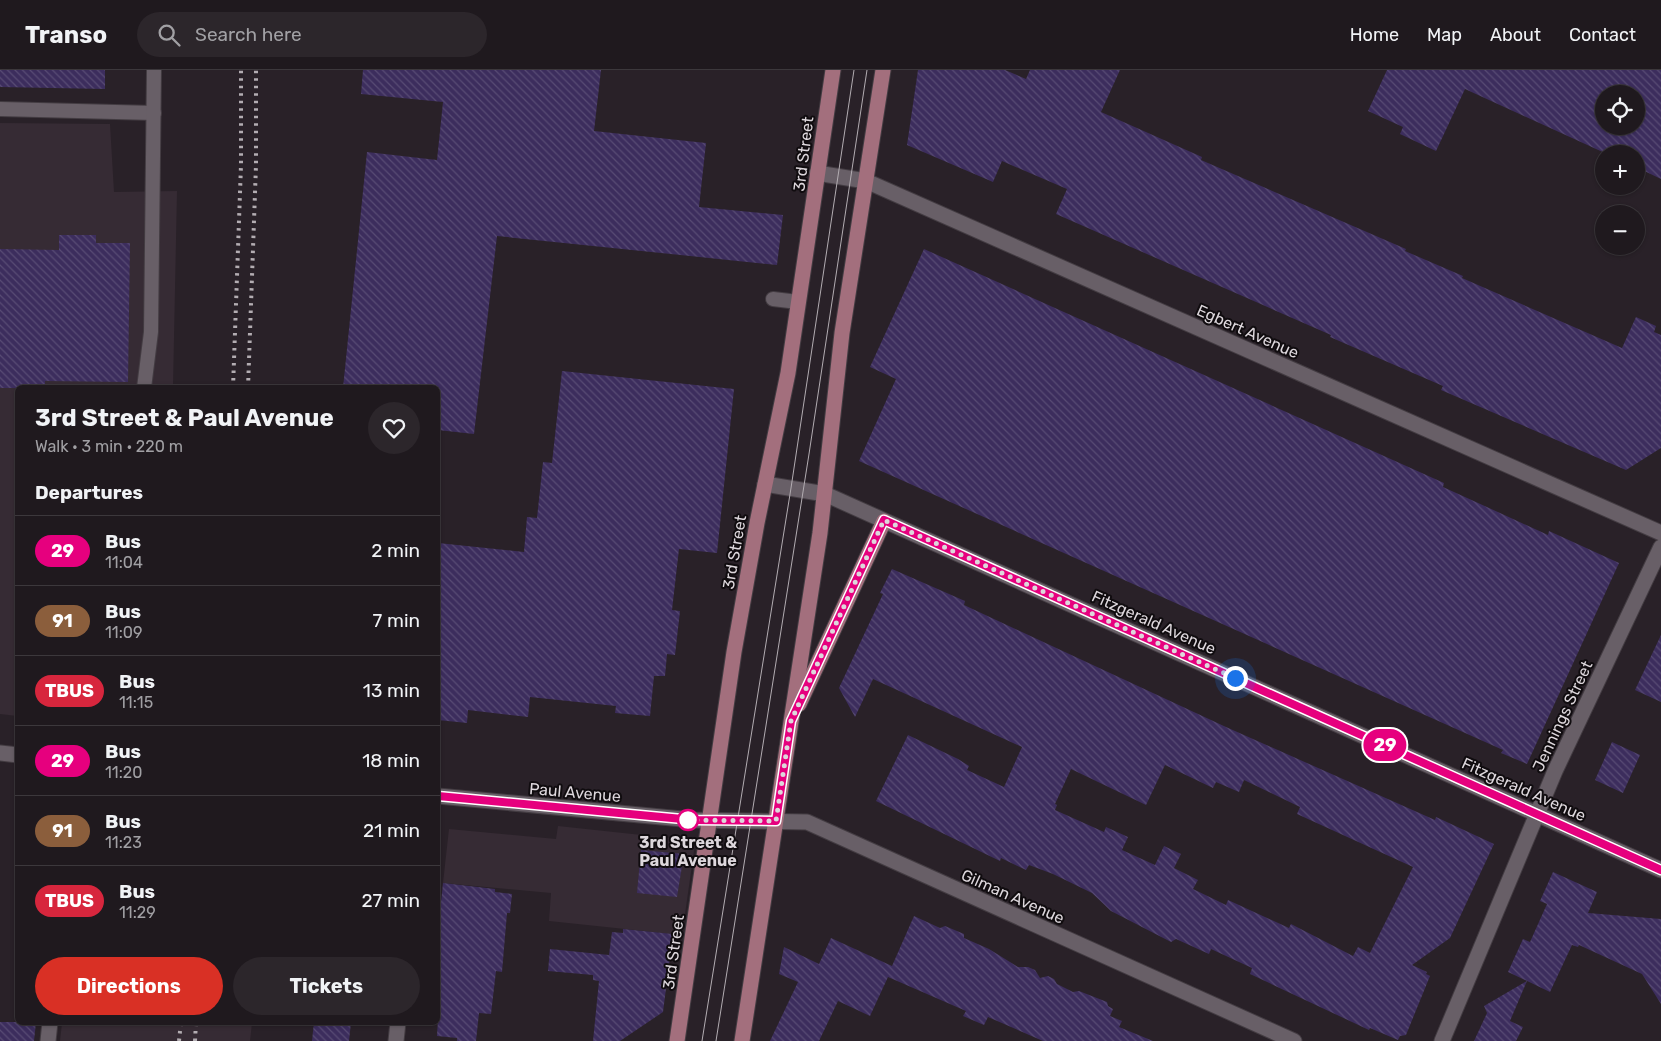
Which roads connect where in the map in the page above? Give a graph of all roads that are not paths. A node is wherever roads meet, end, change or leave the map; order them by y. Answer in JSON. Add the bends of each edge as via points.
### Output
{"nodes":[{"id":1,"x":154,"y":70,"type":"edge"},
{"id":2,"x":833,"y":70,"type":"edge"},
{"id":3,"x":882,"y":70,"type":"edge"},
{"id":4,"x":0,"y":109,"type":"edge"},
{"id":5,"x":154,"y":113,"type":"junction"},
{"id":6,"x":817,"y":173,"type":"junction"},
{"id":7,"x":866,"y":181,"type":"junction"},
{"id":8,"x":773,"y":299,"type":"dead end"},
{"id":9,"x":798,"y":302,"type":"junction"},
{"id":10,"x":144,"y":385,"type":"edge"},
{"id":11,"x":765,"y":484,"type":"junction"},
{"id":12,"x":825,"y":494,"type":"junction"},
{"id":13,"x":884,"y":520,"type":"junction"},
{"id":14,"x":1661,"y":533,"type":"edge"},
{"id":15,"x":1661,"y":547,"type":"edge"},
{"id":16,"x":791,"y":721,"type":"junction"},
{"id":17,"x":0,"y":753,"type":"edge"},
{"id":18,"x":15,"y":755,"type":"edge"},
{"id":19,"x":440,"y":796,"type":"edge"},
{"id":20,"x":1538,"y":814,"type":"junction"},
{"id":21,"x":710,"y":821,"type":"junction"},
{"id":22,"x":776,"y":821,"type":"junction"},
{"id":23,"x":1661,"y":870,"type":"edge"},
{"id":24,"x":50,"y":1025,"type":"edge"},
{"id":25,"x":398,"y":1025,"type":"edge"},
{"id":26,"x":48,"y":1041,"type":"edge"},
{"id":27,"x":396,"y":1041,"type":"edge"},
{"id":28,"x":677,"y":1041,"type":"edge"},
{"id":29,"x":742,"y":1041,"type":"edge"},
{"id":30,"x":1294,"y":1041,"type":"edge"},
{"id":31,"x":1442,"y":1041,"type":"edge"}],
"edges":[{"from":1,"to":5,"type":"lane"},
{"from":2,"to":6,"type":"main road","name":"3rd Street"},
{"from":3,"to":7,"type":"main road"},
{"from":4,"to":5,"type":"lane"},
{"from":5,"to":10,"type":"lane","via":[[151,332]]},
{"from":6,"to":7,"type":"street","name":"Egbert Avenue"},
{"from":6,"to":9,"type":"main road","name":"3rd Street"},
{"from":7,"to":12,"type":"main road","via":[[842,334]]},
{"from":7,"to":14,"type":"street","name":"Egbert Avenue"},
{"from":8,"to":9,"type":"lane"},
{"from":9,"to":11,"type":"main road","name":"3rd Street","via":[[788,373]]},
{"from":11,"to":12,"type":"street","name":"Fitzgerald Avenue"},
{"from":11,"to":21,"type":"main road","name":"3rd Street","via":[[734,652]]},
{"from":12,"to":13,"type":"street","name":"Fitzgerald Avenue"},
{"from":12,"to":16,"type":"main road"},
{"from":13,"to":16,"type":"main road"},
{"from":13,"to":20,"type":"street","name":"Fitzgerald Avenue"},
{"from":15,"to":20,"type":"street","name":"Jennings Street","via":[[1555,771]]},
{"from":16,"to":22,"type":"main road"},
{"from":17,"to":18,"type":"street"},
{"from":19,"to":21,"type":"street","name":"Paul Avenue"},
{"from":20,"to":23,"type":"street","name":"Fitzgerald Avenue"},
{"from":20,"to":31,"type":"street","name":"Jennings Street"},
{"from":21,"to":22,"type":"street","name":"Gilman Avenue"},
{"from":21,"to":28,"type":"main road","name":"3rd Street"},
{"from":22,"to":29,"type":"main road"},
{"from":22,"to":30,"type":"street","name":"Gilman Avenue","via":[[807,822]]},
{"from":24,"to":26,"type":"street"},
{"from":25,"to":27,"type":"street"}]}
